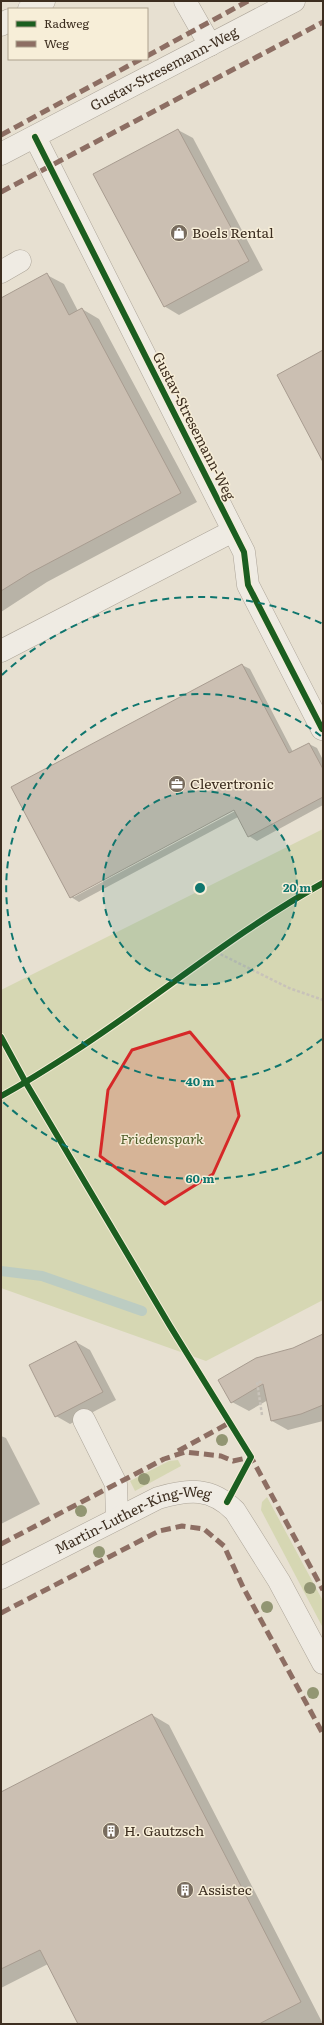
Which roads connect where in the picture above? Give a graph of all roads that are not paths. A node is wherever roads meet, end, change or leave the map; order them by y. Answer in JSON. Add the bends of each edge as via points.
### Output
{"nodes":[{"id":1,"x":44,"y":1,"type":"edge"},
{"id":2,"x":185,"y":1,"type":"edge"},
{"id":3,"x":294,"y":1,"type":"edge"},
{"id":4,"x":270,"y":7,"type":"edge"},
{"id":5,"x":32,"y":8,"type":"edge"},
{"id":6,"x":210,"y":45,"type":"junction"},
{"id":7,"x":35,"y":137,"type":"junction"},
{"id":8,"x":1,"y":154,"type":"edge"},
{"id":9,"x":20,"y":261,"type":"dead end"},
{"id":10,"x":1,"y":272,"type":"edge"},
{"id":11,"x":233,"y":531,"type":"junction"},
{"id":12,"x":1,"y":652,"type":"edge"},
{"id":13,"x":322,"y":729,"type":"edge"},
{"id":14,"x":84,"y":1420,"type":"dead end"},
{"id":15,"x":117,"y":1518,"type":"junction"},
{"id":16,"x":1,"y":1578,"type":"edge"},
{"id":17,"x":323,"y":1663,"type":"edge"}],
"edges":[{"from":1,"to":5,"type":"street"},
{"from":2,"to":6,"type":"street"},
{"from":3,"to":4,"type":"street","name":"Gustav-Stresemann-Weg"},
{"from":4,"to":6,"type":"street","name":"Gustav-Stresemann-Weg"},
{"from":6,"to":7,"type":"street","name":"Gustav-Stresemann-Weg"},
{"from":7,"to":8,"type":"street","name":"Gustav-Stresemann-Weg"},
{"from":7,"to":11,"type":"street","name":"Gustav-Stresemann-Weg"},
{"from":9,"to":10,"type":"street"},
{"from":11,"to":12,"type":"street"},
{"from":11,"to":13,"type":"street","name":"Gustav-Stresemann-Weg","via":[[244,552],[248,585]]},
{"from":14,"to":15,"type":"street","via":[[116,1484]]},
{"from":15,"to":16,"type":"street","name":"Martin-Luther-King-Weg"},
{"from":15,"to":17,"type":"street","name":"Martin-Luther-King-Weg","via":[[177,1492],[196,1491],[214,1495],[227,1502],[279,1581]]}]}
